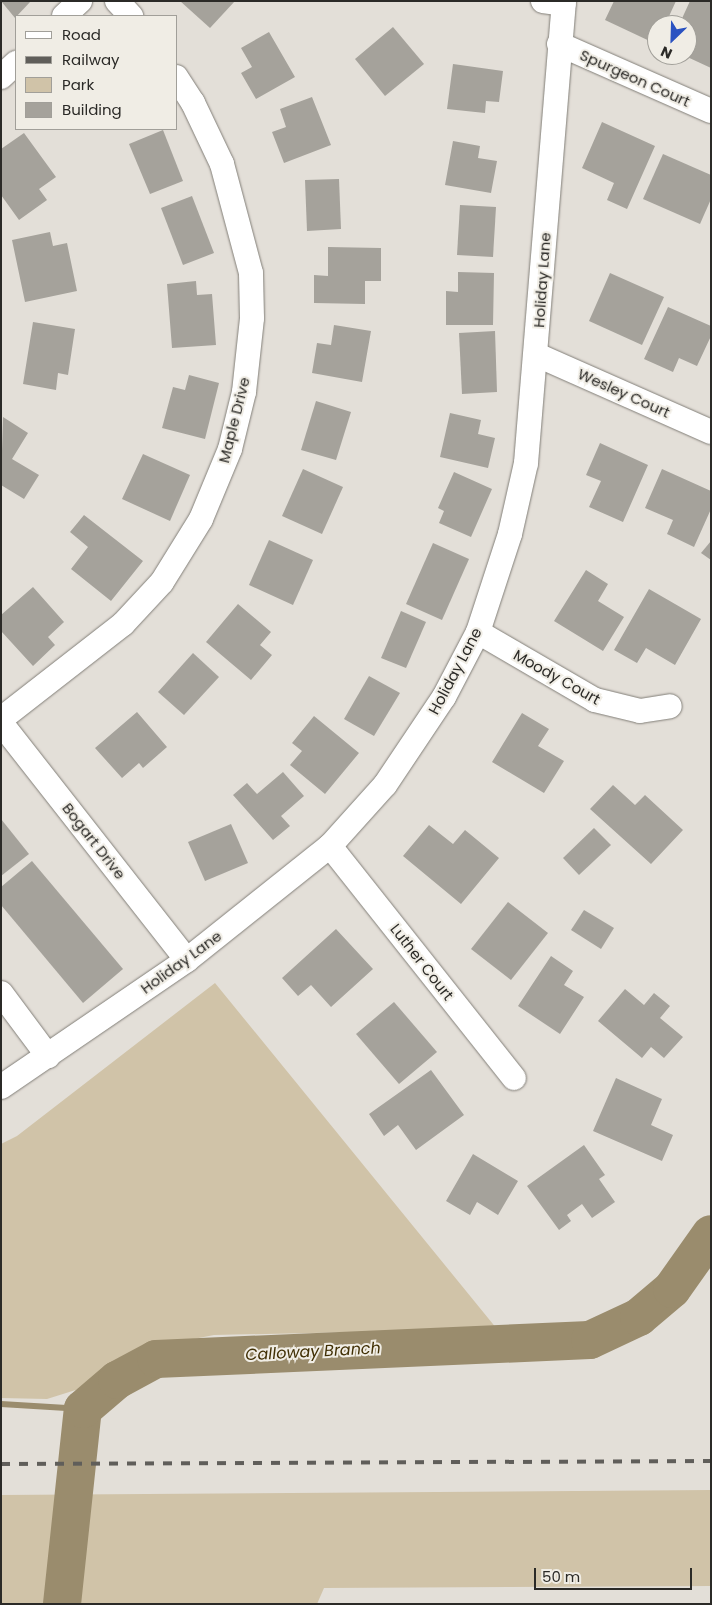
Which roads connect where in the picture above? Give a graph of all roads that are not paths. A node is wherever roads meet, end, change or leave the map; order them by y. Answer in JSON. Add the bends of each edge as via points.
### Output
{"nodes":[{"id":1,"x":80,"y":1,"type":"edge"},
{"id":2,"x":117,"y":1,"type":"edge"},
{"id":3,"x":557,"y":2,"type":"edge"},
{"id":4,"x":65,"y":15,"type":"edge"},
{"id":5,"x":130,"y":15,"type":"edge"},
{"id":6,"x":558,"y":44,"type":"junction"},
{"id":7,"x":15,"y":64,"type":"edge"},
{"id":8,"x":1,"y":77,"type":"edge"},
{"id":9,"x":178,"y":80,"type":"edge"},
{"id":10,"x":711,"y":111,"type":"edge"},
{"id":11,"x":537,"y":355,"type":"junction"},
{"id":12,"x":711,"y":432,"type":"edge"},
{"id":13,"x":478,"y":632,"type":"junction"},
{"id":14,"x":670,"y":706,"type":"dead end"},
{"id":15,"x":1,"y":719,"type":"edge"},
{"id":16,"x":1,"y":722,"type":"edge"},
{"id":17,"x":330,"y":846,"type":"junction"},
{"id":18,"x":187,"y":960,"type":"junction"},
{"id":19,"x":1,"y":994,"type":"edge"},
{"id":20,"x":48,"y":1056,"type":"junction"},
{"id":21,"x":514,"y":1078,"type":"dead end"},
{"id":22,"x":1,"y":1088,"type":"edge"}],
"edges":[{"from":1,"to":4,"type":"street"},
{"from":2,"to":5,"type":"street"},
{"from":3,"to":6,"type":"street","name":"Holiday Lane"},
{"from":6,"to":10,"type":"street","name":"Spurgeon Court"},
{"from":6,"to":11,"type":"street","name":"Holiday Lane"},
{"from":7,"to":8,"type":"street"},
{"from":9,"to":15,"type":"street","name":"Maple Drive","via":[[194,103],[222,164],[251,274],[252,318],[244,392],[230,449],[202,519],[162,582],[123,624]]},
{"from":11,"to":12,"type":"street","name":"Wesley Court"},
{"from":11,"to":13,"type":"street","name":"Holiday Lane","via":[[524,472],[510,534]]},
{"from":13,"to":14,"type":"street","name":"Moody Court","via":[[595,700],[640,711]]},
{"from":13,"to":17,"type":"street","name":"Holiday Lane","via":[[444,697],[385,785]]},
{"from":16,"to":18,"type":"street","name":"Bogart Drive"},
{"from":17,"to":18,"type":"street","name":"Holiday Lane"},
{"from":17,"to":21,"type":"street","name":"Luther Court"},
{"from":18,"to":20,"type":"street","name":"Holiday Lane"},
{"from":19,"to":20,"type":"street"},
{"from":20,"to":22,"type":"street","name":"Holiday Lane"}]}
